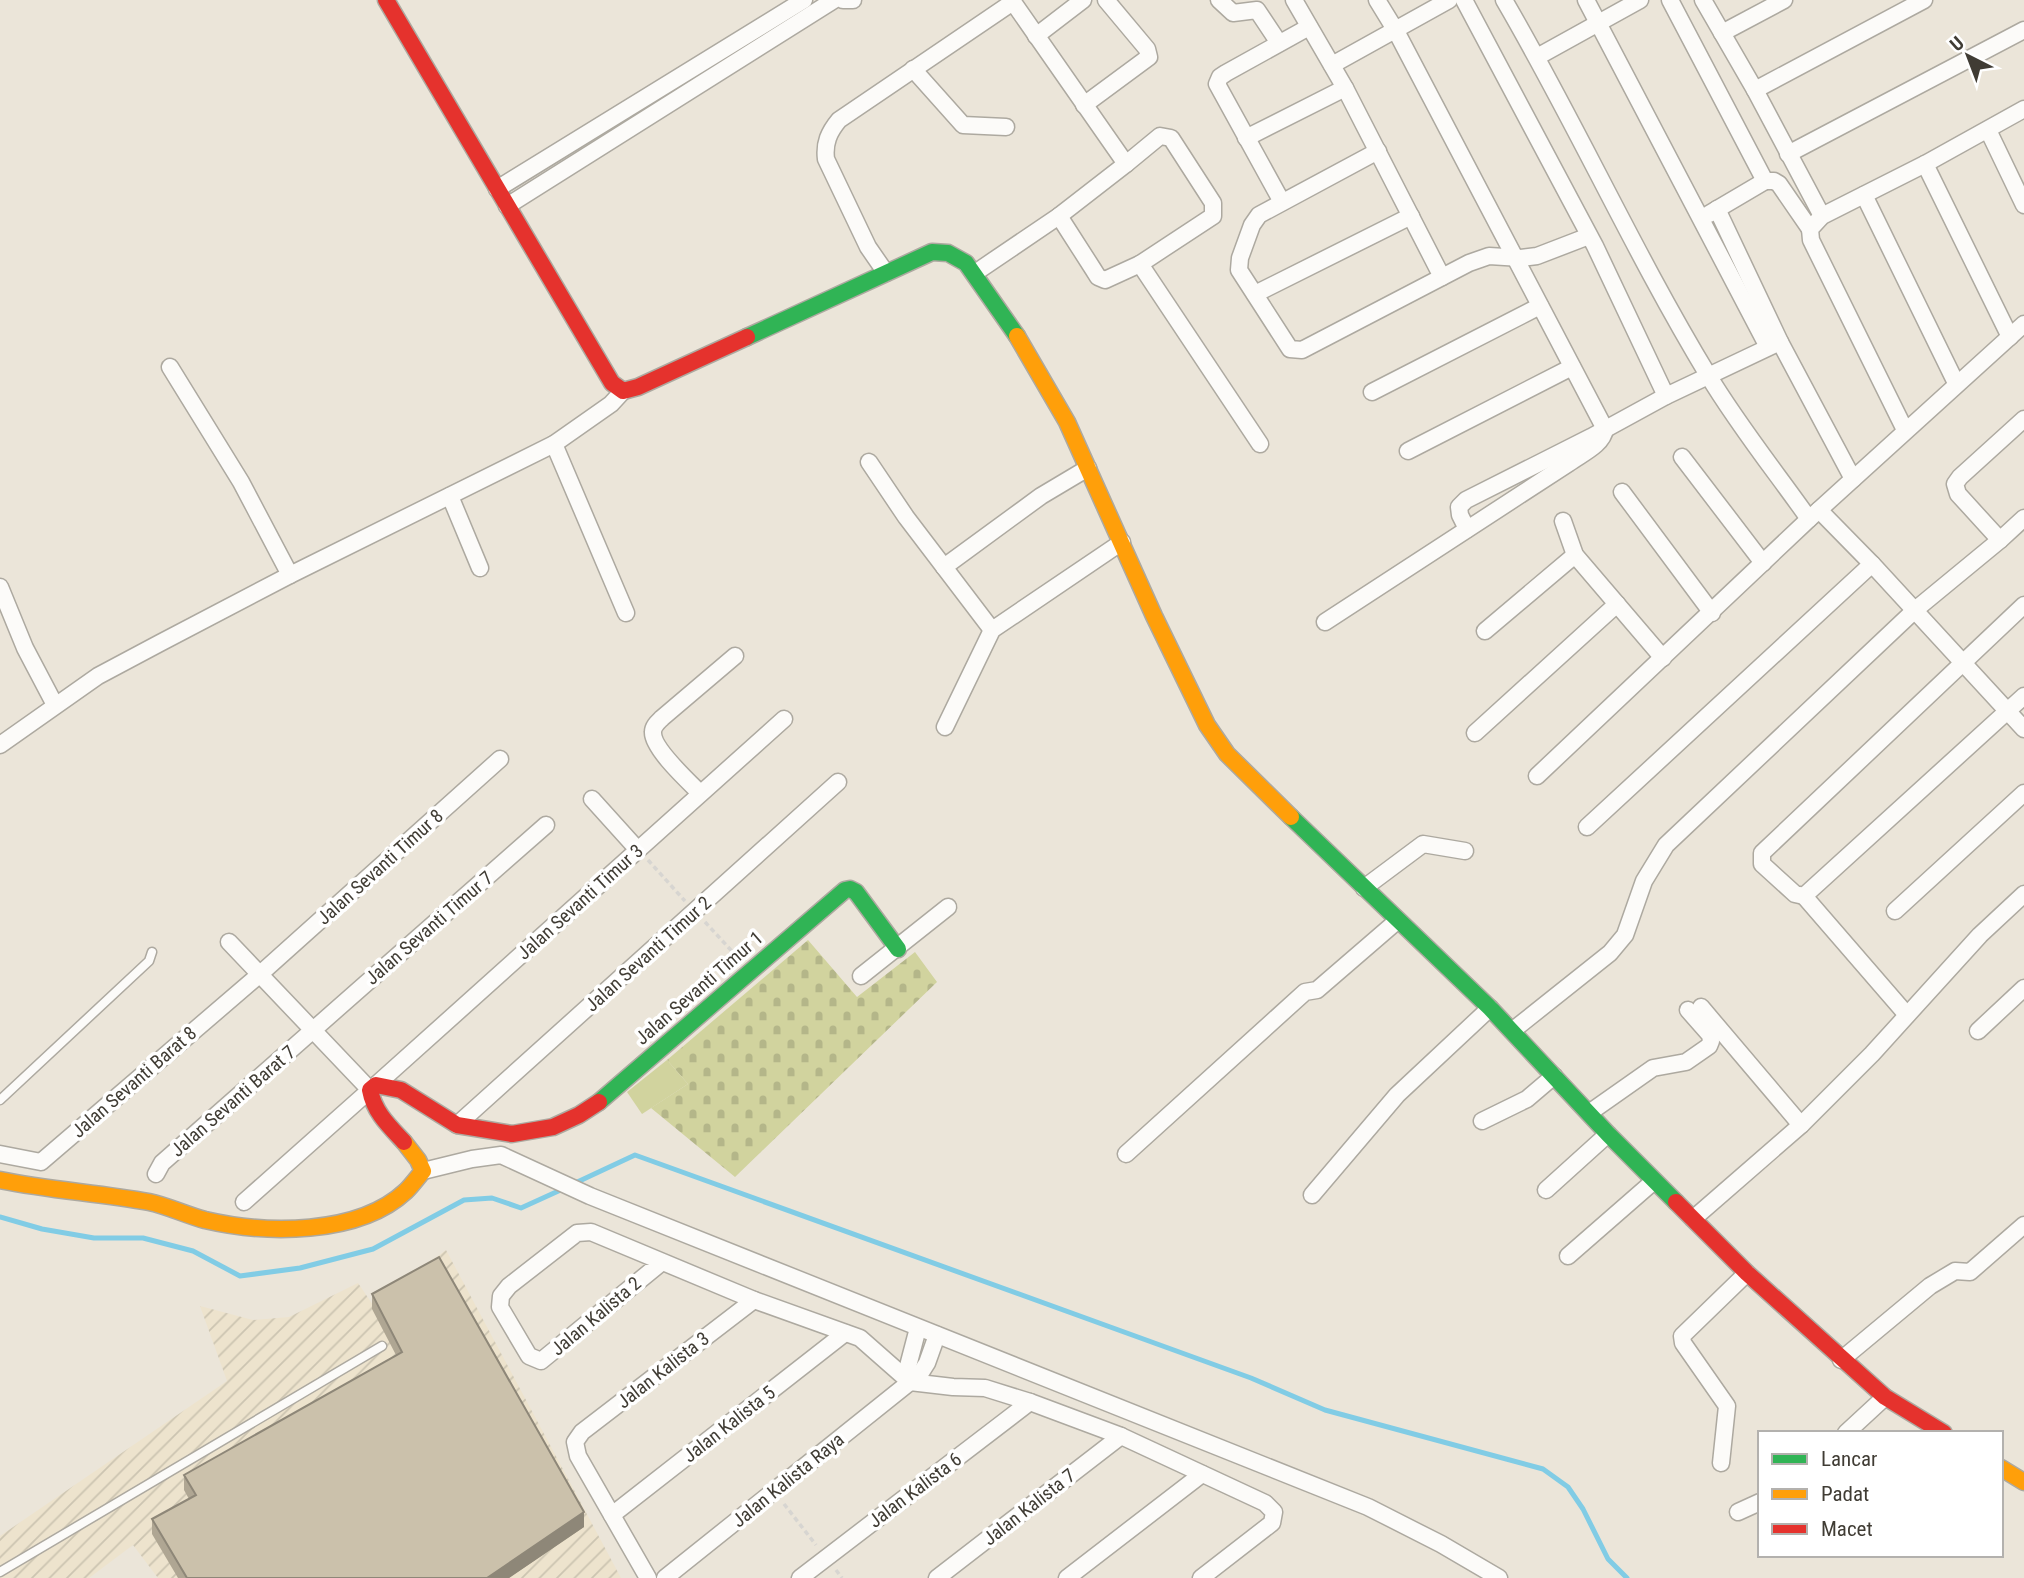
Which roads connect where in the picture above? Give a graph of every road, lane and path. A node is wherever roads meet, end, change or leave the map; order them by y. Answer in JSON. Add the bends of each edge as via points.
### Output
{"nodes":[{"id":1,"x":386,"y":0,"type":"edge"},
{"id":2,"x":804,"y":0,"type":"edge"},
{"id":3,"x":834,"y":0,"type":"edge"},
{"id":4,"x":843,"y":0,"type":"edge"},
{"id":5,"x":853,"y":0,"type":"edge"},
{"id":6,"x":1083,"y":0,"type":"edge"},
{"id":7,"x":1107,"y":0,"type":"edge"},
{"id":8,"x":1219,"y":0,"type":"edge"},
{"id":9,"x":1294,"y":0,"type":"edge"},
{"id":10,"x":1377,"y":0,"type":"edge"},
{"id":11,"x":1449,"y":0,"type":"edge"},
{"id":12,"x":1464,"y":0,"type":"edge"},
{"id":13,"x":1504,"y":0,"type":"edge"},
{"id":14,"x":1586,"y":0,"type":"edge"},
{"id":15,"x":1640,"y":0,"type":"edge"},
{"id":16,"x":1670,"y":0,"type":"edge"},
{"id":17,"x":1703,"y":0,"type":"edge"},
{"id":18,"x":1783,"y":0,"type":"edge"},
{"id":19,"x":1924,"y":0,"type":"edge"},
{"id":20,"x":1015,"y":1,"type":"edge"},
{"id":21,"x":1599,"y":23,"type":"junction"},
{"id":22,"x":1309,"y":27,"type":"junction"},
{"id":23,"x":1396,"y":30,"type":"junction"},
{"id":24,"x":2024,"y":30,"type":"edge"},
{"id":25,"x":1721,"y":33,"type":"junction"},
{"id":26,"x":1036,"y":36,"type":"junction"},
{"id":27,"x":1279,"y":43,"type":"junction"},
{"id":28,"x":1537,"y":57,"type":"junction"},
{"id":29,"x":1332,"y":65,"type":"junction"},
{"id":30,"x":913,"y":69,"type":"junction"},
{"id":31,"x":1345,"y":88,"type":"junction"},
{"id":32,"x":1755,"y":90,"type":"junction"},
{"id":33,"x":1084,"y":105,"type":"junction"},
{"id":34,"x":2024,"y":110,"type":"edge"},
{"id":35,"x":1006,"y":127,"type":"dead end"},
{"id":36,"x":1988,"y":130,"type":"junction"},
{"id":37,"x":1246,"y":138,"type":"junction"},
{"id":38,"x":1378,"y":151,"type":"junction"},
{"id":39,"x":1788,"y":154,"type":"junction"},
{"id":40,"x":1126,"y":164,"type":"junction"},
{"id":41,"x":1925,"y":164,"type":"junction"},
{"id":42,"x":1765,"y":181,"type":"junction"},
{"id":43,"x":497,"y":189,"type":"junction"},
{"id":44,"x":1864,"y":195,"type":"junction"},
{"id":45,"x":1282,"y":202,"type":"junction"},
{"id":46,"x":2024,"y":205,"type":"edge"},
{"id":47,"x":506,"y":206,"type":"junction"},
{"id":48,"x":1717,"y":209,"type":"junction"},
{"id":49,"x":1059,"y":216,"type":"junction"},
{"id":50,"x":1411,"y":216,"type":"junction"},
{"id":51,"x":1822,"y":216,"type":"junction"},
{"id":52,"x":1701,"y":218,"type":"junction"},
{"id":53,"x":1810,"y":229,"type":"junction"},
{"id":54,"x":1589,"y":236,"type":"junction"},
{"id":55,"x":1514,"y":257,"type":"junction"},
{"id":56,"x":1140,"y":264,"type":"junction"},
{"id":57,"x":886,"y":273,"type":"junction"},
{"id":58,"x":975,"y":273,"type":"junction"},
{"id":59,"x":1442,"y":277,"type":"junction"},
{"id":60,"x":1255,"y":294,"type":"junction"},
{"id":61,"x":1540,"y":306,"type":"junction"},
{"id":62,"x":2024,"y":324,"type":"edge"},
{"id":63,"x":2010,"y":337,"type":"junction"},
{"id":64,"x":1774,"y":345,"type":"junction"},
{"id":65,"x":170,"y":367,"type":"dead end"},
{"id":66,"x":1572,"y":367,"type":"junction"},
{"id":67,"x":1709,"y":377,"type":"junction"},
{"id":68,"x":1956,"y":383,"type":"junction"},
{"id":69,"x":623,"y":391,"type":"junction"},
{"id":70,"x":1372,"y":392,"type":"dead end"},
{"id":71,"x":1666,"y":396,"type":"junction"},
{"id":72,"x":2024,"y":419,"type":"edge"},
{"id":73,"x":1605,"y":429,"type":"junction"},
{"id":74,"x":1905,"y":430,"type":"junction"},
{"id":75,"x":554,"y":444,"type":"junction"},
{"id":76,"x":1260,"y":444,"type":"dead end"},
{"id":77,"x":1408,"y":451,"type":"dead end"},
{"id":78,"x":1682,"y":457,"type":"dead end"},
{"id":79,"x":869,"y":462,"type":"dead end"},
{"id":80,"x":1088,"y":468,"type":"junction"},
{"id":81,"x":1853,"y":479,"type":"junction"},
{"id":82,"x":1622,"y":492,"type":"dead end"},
{"id":83,"x":450,"y":496,"type":"junction"},
{"id":84,"x":1814,"y":514,"type":"junction"},
{"id":85,"x":2024,"y":517,"type":"edge"},
{"id":86,"x":1563,"y":521,"type":"dead end"},
{"id":87,"x":1467,"y":529,"type":"junction"},
{"id":88,"x":2000,"y":540,"type":"junction"},
{"id":89,"x":1122,"y":542,"type":"junction"},
{"id":90,"x":1576,"y":555,"type":"junction"},
{"id":91,"x":1763,"y":563,"type":"junction"},
{"id":92,"x":1872,"y":564,"type":"junction"},
{"id":93,"x":480,"y":568,"type":"dead end"},
{"id":94,"x":944,"y":568,"type":"junction"},
{"id":95,"x":290,"y":575,"type":"junction"},
{"id":96,"x":0,"y":586,"type":"edge"},
{"id":97,"x":1617,"y":604,"type":"junction"},
{"id":98,"x":2024,"y":605,"type":"edge"},
{"id":99,"x":1915,"y":610,"type":"junction"},
{"id":100,"x":626,"y":613,"type":"dead end"},
{"id":101,"x":1712,"y":613,"type":"junction"},
{"id":102,"x":1325,"y":622,"type":"dead end"},
{"id":103,"x":992,"y":630,"type":"junction"},
{"id":104,"x":1485,"y":631,"type":"dead end"},
{"id":105,"x":735,"y":656,"type":"dead end"},
{"id":106,"x":1663,"y":659,"type":"junction"},
{"id":107,"x":1962,"y":662,"type":"junction"},
{"id":108,"x":2024,"y":696,"type":"edge"},
{"id":109,"x":55,"y":705,"type":"junction"},
{"id":110,"x":2008,"y":712,"type":"junction"},
{"id":111,"x":784,"y":719,"type":"dead end"},
{"id":112,"x":945,"y":727,"type":"dead end"},
{"id":113,"x":2024,"y":729,"type":"edge"},
{"id":114,"x":1475,"y":733,"type":"dead end"},
{"id":115,"x":0,"y":745,"type":"edge"},
{"id":116,"x":500,"y":758,"type":"dead end"},
{"id":117,"x":1537,"y":776,"type":"dead end"},
{"id":118,"x":838,"y":782,"type":"dead end"},
{"id":119,"x":699,"y":793,"type":"junction"},
{"id":120,"x":2024,"y":793,"type":"edge"},
{"id":121,"x":592,"y":799,"type":"dead end"},
{"id":122,"x":546,"y":825,"type":"dead end"},
{"id":123,"x":1587,"y":827,"type":"dead end"},
{"id":124,"x":638,"y":850,"type":"junction"},
{"id":125,"x":1465,"y":851,"type":"dead end"},
{"id":126,"x":1364,"y":888,"type":"junction"},
{"id":127,"x":2024,"y":894,"type":"edge"},
{"id":128,"x":1804,"y":896,"type":"junction"},
{"id":129,"x":948,"y":908,"type":"dead end"},
{"id":130,"x":1895,"y":911,"type":"dead end"},
{"id":131,"x":1397,"y":920,"type":"junction"},
{"id":132,"x":229,"y":942,"type":"dead end"},
{"id":133,"x":898,"y":949,"type":"junction"},
{"id":134,"x":152,"y":951,"type":"dead end"},
{"id":135,"x":259,"y":975,"type":"junction"},
{"id":136,"x":861,"y":976,"type":"dead end"},
{"id":137,"x":2024,"y":988,"type":"edge"},
{"id":138,"x":1490,"y":1008,"type":"junction"},
{"id":139,"x":1907,"y":1015,"type":"junction"},
{"id":140,"x":313,"y":1031,"type":"junction"},
{"id":141,"x":1512,"y":1031,"type":"junction"},
{"id":142,"x":1978,"y":1031,"type":"dead end"},
{"id":143,"x":1554,"y":1076,"type":"junction"},
{"id":144,"x":373,"y":1087,"type":"junction"},
{"id":145,"x":0,"y":1100,"type":"edge"},
{"id":146,"x":1589,"y":1113,"type":"junction"},
{"id":147,"x":1482,"y":1121,"type":"dead end"},
{"id":148,"x":457,"y":1125,"type":"junction"},
{"id":149,"x":1801,"y":1125,"type":"junction"},
{"id":150,"x":1608,"y":1134,"type":"junction"},
{"id":151,"x":0,"y":1154,"type":"edge"},
{"id":152,"x":1126,"y":1154,"type":"dead end"},
{"id":153,"x":423,"y":1171,"type":"junction"},
{"id":154,"x":156,"y":1174,"type":"dead end"},
{"id":155,"x":0,"y":1180,"type":"edge"},
{"id":156,"x":1654,"y":1181,"type":"junction"},
{"id":157,"x":1546,"y":1190,"type":"dead end"},
{"id":158,"x":1312,"y":1195,"type":"dead end"},
{"id":159,"x":244,"y":1202,"type":"dead end"},
{"id":160,"x":1693,"y":1219,"type":"junction"},
{"id":161,"x":2024,"y":1225,"type":"edge"},
{"id":162,"x":1568,"y":1256,"type":"dead end"},
{"id":163,"x":662,"y":1262,"type":"junction"},
{"id":164,"x":1747,"y":1273,"type":"junction"},
{"id":165,"x":754,"y":1300,"type":"junction"},
{"id":166,"x":918,"y":1328,"type":"junction"},
{"id":167,"x":845,"y":1333,"type":"junction"},
{"id":168,"x":937,"y":1335,"type":"junction"},
{"id":169,"x":382,"y":1346,"type":"dead end"},
{"id":170,"x":1842,"y":1360,"type":"junction"},
{"id":171,"x":910,"y":1382,"type":"junction"},
{"id":172,"x":1885,"y":1397,"type":"junction"},
{"id":173,"x":1030,"y":1402,"type":"junction"},
{"id":174,"x":1848,"y":1431,"type":"edge"},
{"id":175,"x":1941,"y":1431,"type":"edge"},
{"id":176,"x":1121,"y":1436,"type":"junction"},
{"id":177,"x":1721,"y":1463,"type":"dead end"},
{"id":178,"x":2003,"y":1469,"type":"edge"},
{"id":179,"x":1202,"y":1474,"type":"junction"},
{"id":180,"x":2024,"y":1482,"type":"edge"},
{"id":181,"x":774,"y":1491,"type":"junction"},
{"id":182,"x":1758,"y":1503,"type":"edge"},
{"id":183,"x":1738,"y":1512,"type":"dead end"},
{"id":184,"x":612,"y":1515,"type":"junction"},
{"id":185,"x":826,"y":1558,"type":"junction"},
{"id":186,"x":0,"y":1573,"type":"edge"},
{"id":187,"x":648,"y":1578,"type":"edge"},
{"id":188,"x":665,"y":1578,"type":"edge"},
{"id":189,"x":800,"y":1578,"type":"edge"},
{"id":190,"x":842,"y":1578,"type":"edge"},
{"id":191,"x":937,"y":1578,"type":"edge"},
{"id":192,"x":1068,"y":1578,"type":"edge"},
{"id":193,"x":1201,"y":1578,"type":"edge"},
{"id":194,"x":1499,"y":1578,"type":"edge"}],
"edges":[{"from":1,"to":43,"type":"street"},
{"from":2,"to":43,"type":"street"},
{"from":3,"to":47,"type":"street"},
{"from":4,"to":5,"type":"street"},
{"from":6,"to":26,"type":"street"},
{"from":7,"to":33,"type":"street","via":[[1147,48],[1149,57]]},
{"from":8,"to":27,"type":"street","via":[[1233,13],[1261,12]]},
{"from":9,"to":22,"type":"street"},
{"from":10,"to":23,"type":"street"},
{"from":11,"to":23,"type":"street"},
{"from":12,"to":54,"type":"street"},
{"from":13,"to":28,"type":"street"},
{"from":14,"to":21,"type":"street"},
{"from":15,"to":21,"type":"street"},
{"from":16,"to":42,"type":"street"},
{"from":17,"to":25,"type":"street"},
{"from":18,"to":25,"type":"street"},
{"from":19,"to":32,"type":"street"},
{"from":20,"to":26,"type":"street"},
{"from":20,"to":30,"type":"street"},
{"from":21,"to":28,"type":"street"},
{"from":21,"to":52,"type":"street"},
{"from":22,"to":27,"type":"street"},
{"from":22,"to":29,"type":"street"},
{"from":23,"to":29,"type":"street"},
{"from":23,"to":55,"type":"street"},
{"from":24,"to":39,"type":"street"},
{"from":25,"to":32,"type":"street"},
{"from":26,"to":33,"type":"street"},
{"from":27,"to":37,"type":"street","via":[[1218,81]]},
{"from":28,"to":67,"type":"street","via":[[1626,231]]},
{"from":29,"to":31,"type":"street"},
{"from":30,"to":35,"type":"street","via":[[963,125]]},
{"from":30,"to":57,"type":"street","via":[[839,120],[825,149],[862,234]]},
{"from":31,"to":37,"type":"street"},
{"from":31,"to":38,"type":"street"},
{"from":32,"to":39,"type":"street"},
{"from":33,"to":40,"type":"street"},
{"from":34,"to":36,"type":"street"},
{"from":36,"to":41,"type":"street"},
{"from":36,"to":46,"type":"street"},
{"from":37,"to":45,"type":"street"},
{"from":38,"to":45,"type":"street"},
{"from":38,"to":50,"type":"street"},
{"from":39,"to":51,"type":"street"},
{"from":40,"to":49,"type":"street"},
{"from":40,"to":56,"type":"street","via":[[1160,136],[1168,136],[1215,208],[1209,220]]},
{"from":41,"to":44,"type":"street"},
{"from":41,"to":63,"type":"street"},
{"from":42,"to":48,"type":"street"},
{"from":42,"to":53,"type":"street","via":[[1779,184]]},
{"from":43,"to":47,"type":"street"},
{"from":44,"to":51,"type":"street"},
{"from":44,"to":68,"type":"street"},
{"from":45,"to":60,"type":"street","via":[[1256,219],[1238,262]]},
{"from":47,"to":69,"type":"street","via":[[612,383]]},
{"from":48,"to":52,"type":"street"},
{"from":48,"to":64,"type":"street"},
{"from":49,"to":56,"type":"street","via":[[1101,279]]},
{"from":49,"to":58,"type":"street"},
{"from":50,"to":59,"type":"street"},
{"from":50,"to":60,"type":"street"},
{"from":51,"to":53,"type":"street"},
{"from":52,"to":64,"type":"street"},
{"from":53,"to":74,"type":"street","via":[[1811,240]]},
{"from":54,"to":55,"type":"street","via":[[1537,256]]},
{"from":54,"to":71,"type":"street"},
{"from":55,"to":59,"type":"street","via":[[1489,256]]},
{"from":55,"to":61,"type":"street"},
{"from":56,"to":76,"type":"street"},
{"from":57,"to":58,"type":"street","via":[[932,252],[957,257]]},
{"from":57,"to":69,"type":"street"},
{"from":58,"to":80,"type":"street","via":[[1039,370]]},
{"from":59,"to":60,"type":"street","via":[[1298,350],[1288,346]]},
{"from":61,"to":66,"type":"street"},
{"from":61,"to":70,"type":"street"},
{"from":62,"to":63,"type":"street"},
{"from":63,"to":68,"type":"street"},
{"from":64,"to":67,"type":"street"},
{"from":64,"to":81,"type":"street"},
{"from":65,"to":95,"type":"street","via":[[241,482]]},
{"from":66,"to":73,"type":"street"},
{"from":66,"to":77,"type":"street"},
{"from":67,"to":71,"type":"street"},
{"from":67,"to":84,"type":"street"},
{"from":68,"to":74,"type":"street"},
{"from":69,"to":75,"type":"street"},
{"from":71,"to":73,"type":"street"},
{"from":72,"to":88,"type":"street","via":[[1955,484],[1958,494]]},
{"from":73,"to":87,"type":"street","via":[[1597,444]]},
{"from":73,"to":87,"type":"street","via":[[1462,503],[1460,515]]},
{"from":74,"to":81,"type":"street"},
{"from":75,"to":83,"type":"street"},
{"from":75,"to":100,"type":"street"},
{"from":78,"to":91,"type":"street"},
{"from":79,"to":94,"type":"street"},
{"from":80,"to":89,"type":"street"},
{"from":80,"to":94,"type":"street","via":[[1041,496]]},
{"from":81,"to":84,"type":"street"},
{"from":82,"to":101,"type":"street"},
{"from":83,"to":93,"type":"street"},
{"from":83,"to":95,"type":"street"},
{"from":84,"to":91,"type":"street"},
{"from":84,"to":92,"type":"street"},
{"from":85,"to":88,"type":"street"},
{"from":86,"to":90,"type":"street"},
{"from":87,"to":102,"type":"street"},
{"from":88,"to":99,"type":"street"},
{"from":89,"to":103,"type":"street"},
{"from":89,"to":126,"type":"street","via":[[1207,725],[1245,774]]},
{"from":90,"to":97,"type":"street"},
{"from":90,"to":104,"type":"street"},
{"from":91,"to":101,"type":"street"},
{"from":92,"to":99,"type":"street"},
{"from":92,"to":123,"type":"street"},
{"from":94,"to":103,"type":"street"},
{"from":95,"to":109,"type":"street","via":[[99,676]]},
{"from":96,"to":109,"type":"street"},
{"from":97,"to":106,"type":"street"},
{"from":97,"to":114,"type":"street"},
{"from":98,"to":107,"type":"street"},
{"from":99,"to":107,"type":"street"},
{"from":99,"to":141,"type":"street","via":[[1666,845],[1644,881],[1625,934],[1610,953]]},
{"from":101,"to":106,"type":"street"},
{"from":103,"to":112,"type":"street"},
{"from":105,"to":119,"type":"street","via":[[654,727],[657,747]]},
{"from":106,"to":117,"type":"street"},
{"from":107,"to":110,"type":"street"},
{"from":107,"to":128,"type":"street","via":[[1762,853],[1764,867],[1795,894]]},
{"from":108,"to":110,"type":"street"},
{"from":109,"to":115,"type":"street"},
{"from":110,"to":113,"type":"street"},
{"from":110,"to":128,"type":"street"},
{"from":111,"to":119,"type":"street","name":"Jalan Sevanti Timur 3"},
{"from":116,"to":135,"type":"street","name":"Jalan Sevanti Timur 8"},
{"from":118,"to":148,"type":"street","name":"Jalan Sevanti Timur 2"},
{"from":119,"to":124,"type":"street","name":"Jalan Sevanti Timur 3"},
{"from":120,"to":130,"type":"street"},
{"from":121,"to":124,"type":"street"},
{"from":122,"to":140,"type":"street","name":"Jalan Sevanti Timur 7"},
{"from":124,"to":144,"type":"street","name":"Jalan Sevanti Timur 3"},
{"from":125,"to":126,"type":"street","via":[[1423,844]]},
{"from":126,"to":131,"type":"street"},
{"from":127,"to":139,"type":"street"},
{"from":128,"to":139,"type":"street"},
{"from":129,"to":133,"type":"street"},
{"from":131,"to":138,"type":"street"},
{"from":131,"to":152,"type":"street","via":[[1317,990],[1305,992]]},
{"from":132,"to":135,"type":"street"},
{"from":133,"to":136,"type":"street"},
{"from":133,"to":148,"type":"street","name":"Jalan Sevanti Timur 1","via":[[856,892],[845,890],[610,1094],[579,1115],[553,1127],[512,1134]]},
{"from":134,"to":145,"type":"lane","via":[[149,961]]},
{"from":135,"to":140,"type":"street"},
{"from":135,"to":151,"type":"street","name":"Jalan Sevanti Barat 8","via":[[41,1162]]},
{"from":137,"to":142,"type":"street"},
{"from":138,"to":141,"type":"street"},
{"from":138,"to":158,"type":"street","via":[[1397,1095]]},
{"from":139,"to":149,"type":"street"},
{"from":140,"to":144,"type":"street"},
{"from":140,"to":154,"type":"street","name":"Jalan Sevanti Barat 7","via":[[162,1163]]},
{"from":141,"to":143,"type":"street"},
{"from":143,"to":146,"type":"street"},
{"from":143,"to":147,"type":"street","via":[[1527,1099]]},
{"from":144,"to":148,"type":"street","via":[[401,1090]]},
{"from":144,"to":153,"type":"street","via":[[373,1105]]},
{"from":144,"to":159,"type":"street","name":"Jalan Sevanti Timur 3"},
{"from":146,"to":149,"type":"street","via":[[1653,1068],[1686,1062],[1709,1046],[1710,1035],[1695,1008]]},
{"from":146,"to":150,"type":"street"},
{"from":149,"to":160,"type":"street"},
{"from":150,"to":156,"type":"street"},
{"from":150,"to":157,"type":"street"},
{"from":153,"to":155,"type":"street","via":[[405,1191],[366,1217],[336,1225],[290,1228],[208,1221],[155,1203]]},
{"from":153,"to":166,"type":"street","via":[[501,1155],[590,1196]]},
{"from":156,"to":160,"type":"street"},
{"from":156,"to":162,"type":"street"},
{"from":160,"to":164,"type":"street"},
{"from":161,"to":170,"type":"street","via":[[1970,1272],[1955,1271],[1930,1286]]},
{"from":163,"to":163,"type":"street","name":"Jalan Kalista 2","via":[[544,1359],[529,1356],[500,1307],[509,1286],[582,1231]]},
{"from":163,"to":165,"type":"street"},
{"from":164,"to":170,"type":"street"},
{"from":164,"to":177,"type":"street","via":[[1682,1336],[1727,1406]]},
{"from":165,"to":167,"type":"street"},
{"from":165,"to":184,"type":"street","name":"Jalan Kalista 3","via":[[575,1442],[578,1456]]},
{"from":166,"to":168,"type":"street"},
{"from":166,"to":171,"type":"street","via":[[907,1370]]},
{"from":167,"to":171,"type":"street","via":[[869,1345]]},
{"from":167,"to":184,"type":"street","name":"Jalan Kalista 5"},
{"from":168,"to":171,"type":"street","name":"Jalan Kalista Raya","via":[[927,1363]]},
{"from":168,"to":194,"type":"street","via":[[1368,1507]]},
{"from":169,"to":186,"type":"lane"},
{"from":170,"to":172,"type":"street"},
{"from":171,"to":173,"type":"street","via":[[985,1388]]},
{"from":171,"to":181,"type":"street","name":"Jalan Kalista Raya"},
{"from":172,"to":174,"type":"street"},
{"from":172,"to":175,"type":"street"},
{"from":173,"to":176,"type":"street"},
{"from":173,"to":185,"type":"street","name":"Jalan Kalista 6"},
{"from":176,"to":179,"type":"street"},
{"from":176,"to":191,"type":"street","name":"Jalan Kalista 7"},
{"from":178,"to":180,"type":"street"},
{"from":179,"to":192,"type":"street"},
{"from":179,"to":193,"type":"street","via":[[1265,1503],[1274,1512],[1272,1523]]},
{"from":181,"to":185,"type":"path"},
{"from":181,"to":188,"type":"street","name":"Jalan Kalista Raya"},
{"from":182,"to":183,"type":"street"},
{"from":184,"to":187,"type":"street"},
{"from":185,"to":189,"type":"street","name":"Jalan Kalista 6"},
{"from":185,"to":190,"type":"path"}]}
